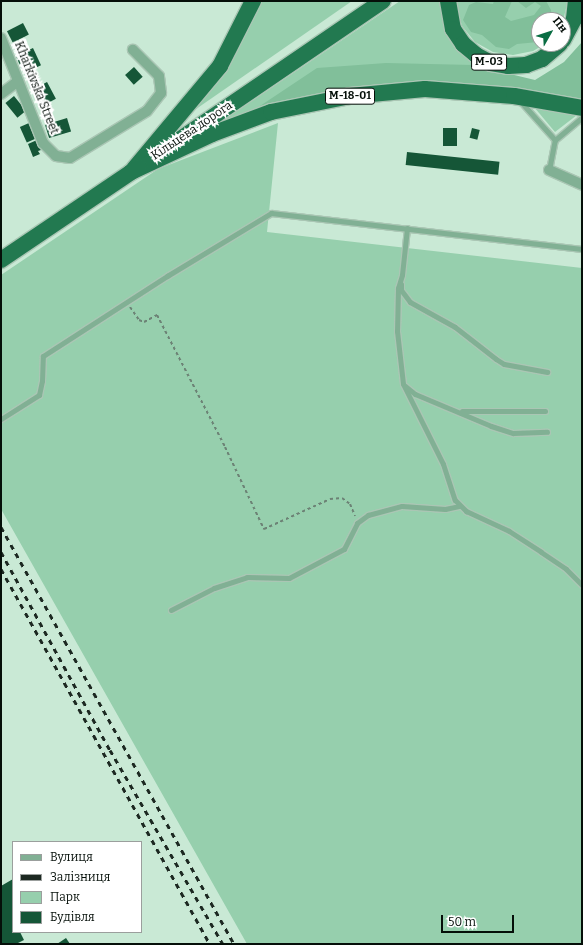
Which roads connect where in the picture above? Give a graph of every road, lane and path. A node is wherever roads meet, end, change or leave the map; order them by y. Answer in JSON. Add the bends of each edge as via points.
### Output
{"nodes":[{"id":1,"x":253,"y":1,"type":"edge"},
{"id":2,"x":383,"y":1,"type":"edge"},
{"id":3,"x":448,"y":1,"type":"edge"},
{"id":4,"x":576,"y":1,"type":"edge"},
{"id":5,"x":571,"y":25,"type":"edge"},
{"id":6,"x":1,"y":38,"type":"edge"},
{"id":7,"x":133,"y":50,"type":"dead end"},
{"id":8,"x":550,"y":52,"type":"edge"},
{"id":9,"x":18,"y":81,"type":"junction"},
{"id":10,"x":1,"y":94,"type":"edge"},
{"id":11,"x":514,"y":96,"type":"junction"},
{"id":12,"x":582,"y":108,"type":"edge"},
{"id":13,"x":582,"y":117,"type":"edge"},
{"id":14,"x":555,"y":140,"type":"junction"},
{"id":15,"x":549,"y":170,"type":"joint"},
{"id":16,"x":132,"y":172,"type":"junction"},
{"id":17,"x":582,"y":185,"type":"edge"},
{"id":18,"x":407,"y":228,"type":"junction"},
{"id":19,"x":582,"y":249,"type":"edge"},
{"id":20,"x":1,"y":260,"type":"edge"},
{"id":21,"x":402,"y":276,"type":"junction"},
{"id":22,"x":127,"y":302,"type":"junction"},
{"id":23,"x":547,"y":372,"type":"dead end"},
{"id":24,"x":403,"y":384,"type":"junction"},
{"id":25,"x":459,"y":411,"type":"junction"},
{"id":26,"x":545,"y":411,"type":"dead end"},
{"id":27,"x":1,"y":419,"type":"edge"},
{"id":28,"x":547,"y":432,"type":"dead end"},
{"id":29,"x":459,"y":506,"type":"junction"},
{"id":30,"x":357,"y":523,"type":"junction"},
{"id":31,"x":582,"y":586,"type":"edge"},
{"id":32,"x":171,"y":610,"type":"dead end"}],
"edges":[{"from":1,"to":16,"type":"highway","number":"М-18-01","via":[[220,66]]},
{"from":2,"to":16,"type":"highway","name":"Кільцева дорога","number":"М-18-01"},
{"from":3,"to":8,"type":"highway","number":"М-03","via":[[453,29],[463,44],[491,63],[508,66],[526,65],[542,59]]},
{"from":4,"to":5,"type":"highway"},
{"from":6,"to":9,"type":"street","name":"Kharkivska Street"},
{"from":7,"to":9,"type":"street","name":"Kharkivska Street","via":[[159,76],[161,93],[147,111],[70,158],[56,156],[43,143]]},
{"from":9,"to":10,"type":"street"},
{"from":11,"to":12,"type":"highway","number":"М-18-01"},
{"from":11,"to":14,"type":"lane"},
{"from":11,"to":16,"type":"highway","number":"М-18-01","via":[[425,89],[350,96],[271,112],[212,134]]},
{"from":13,"to":14,"type":"lane"},
{"from":14,"to":15,"type":"lane"},
{"from":15,"to":17,"type":"street"},
{"from":16,"to":20,"type":"highway","name":"Кільцева дорога","number":"М-18-01"},
{"from":18,"to":19,"type":"lane"},
{"from":18,"to":21,"type":"lane"},
{"from":18,"to":22,"type":"lane","via":[[271,213]]},
{"from":21,"to":23,"type":"lane","via":[[401,290],[405,298],[474,339],[496,359],[504,364]]},
{"from":21,"to":24,"type":"lane","via":[[398,288],[397,331]]},
{"from":22,"to":27,"type":"lane","via":[[43,356],[42,381],[38,395]]},
{"from":22,"to":30,"type":"path","via":[[139,320],[144,322],[156,315],[225,447],[264,529],[330,499],[342,498],[350,504]]},
{"from":24,"to":25,"type":"lane","via":[[415,394]]},
{"from":24,"to":29,"type":"lane","via":[[443,464]]},
{"from":25,"to":26,"type":"lane"},
{"from":25,"to":28,"type":"lane","via":[[513,433]]},
{"from":29,"to":30,"type":"lane","via":[[445,509],[402,506],[368,515]]},
{"from":29,"to":31,"type":"lane","via":[[509,531],[566,569]]},
{"from":30,"to":32,"type":"lane","via":[[344,548],[289,578],[247,577],[214,588]]}]}
